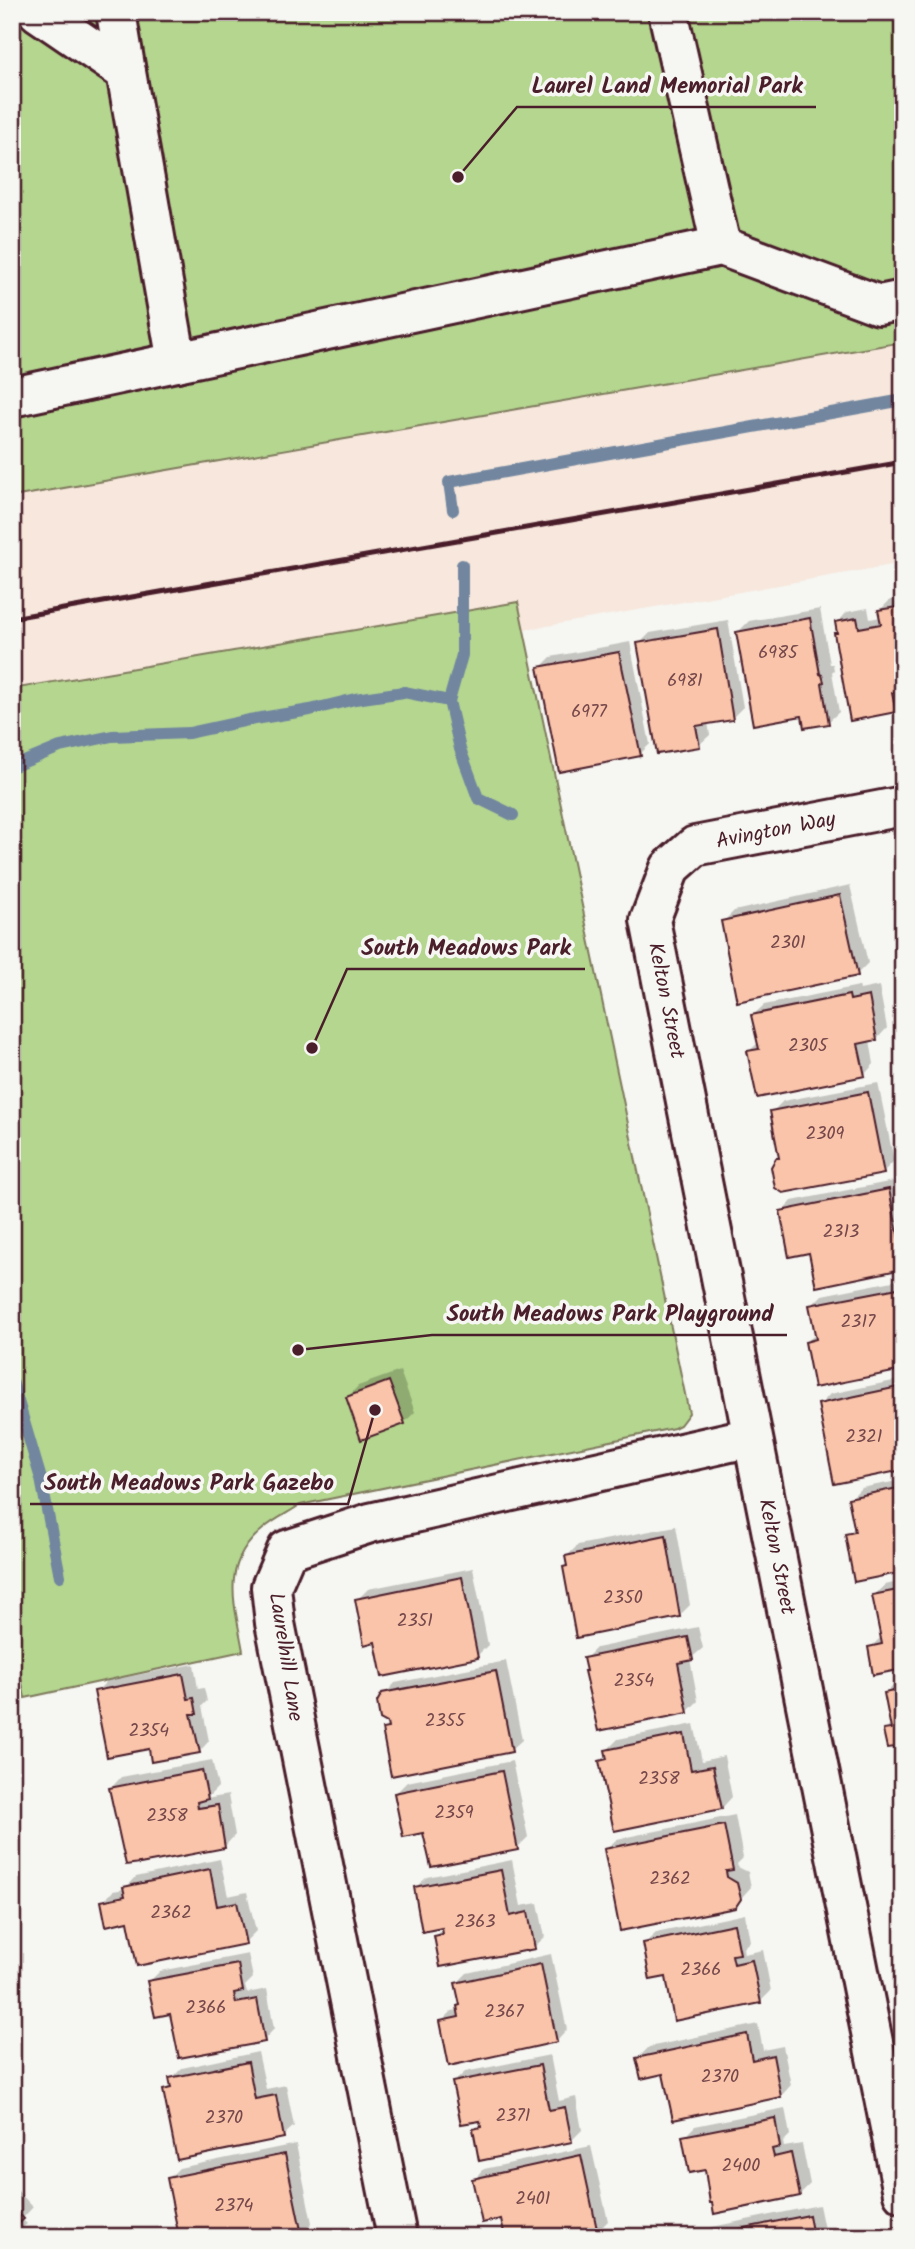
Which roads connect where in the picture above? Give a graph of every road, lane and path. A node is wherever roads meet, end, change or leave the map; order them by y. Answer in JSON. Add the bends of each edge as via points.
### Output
{"nodes":[{"id":1,"x":38,"y":12,"type":"edge"},
{"id":2,"x":116,"y":12,"type":"edge"},
{"id":3,"x":668,"y":12,"type":"edge"},
{"id":4,"x":126,"y":72,"type":"junction"},
{"id":5,"x":721,"y":246,"type":"junction"},
{"id":6,"x":903,"y":300,"type":"edge"},
{"id":7,"x":177,"y":362,"type":"junction"},
{"id":8,"x":12,"y":397,"type":"edge"},
{"id":9,"x":903,"y":806,"type":"edge"},
{"id":10,"x":650,"y":920,"type":"joint"},
{"id":11,"x":752,"y":1437,"type":"junction"},
{"id":12,"x":903,"y":2193,"type":"edge"},
{"id":13,"x":397,"y":2237,"type":"edge"}],
"edges":[{"from":1,"to":4,"type":"street"},
{"from":2,"to":4,"type":"street"},
{"from":3,"to":5,"type":"street"},
{"from":4,"to":7,"type":"street"},
{"from":5,"to":6,"type":"street","via":[[879,305]]},
{"from":5,"to":7,"type":"street"},
{"from":7,"to":8,"type":"street"},
{"from":9,"to":10,"type":"street","name":"Avington Way","via":[[695,846],[670,868]]},
{"from":10,"to":11,"type":"street","name":"Kelton Street"},
{"from":11,"to":12,"type":"street","name":"Kelton Street"},
{"from":11,"to":13,"type":"street","name":"Laurelhill Lane","via":[[370,1523],[287,1550],[271,1587],[275,1623]]}]}
